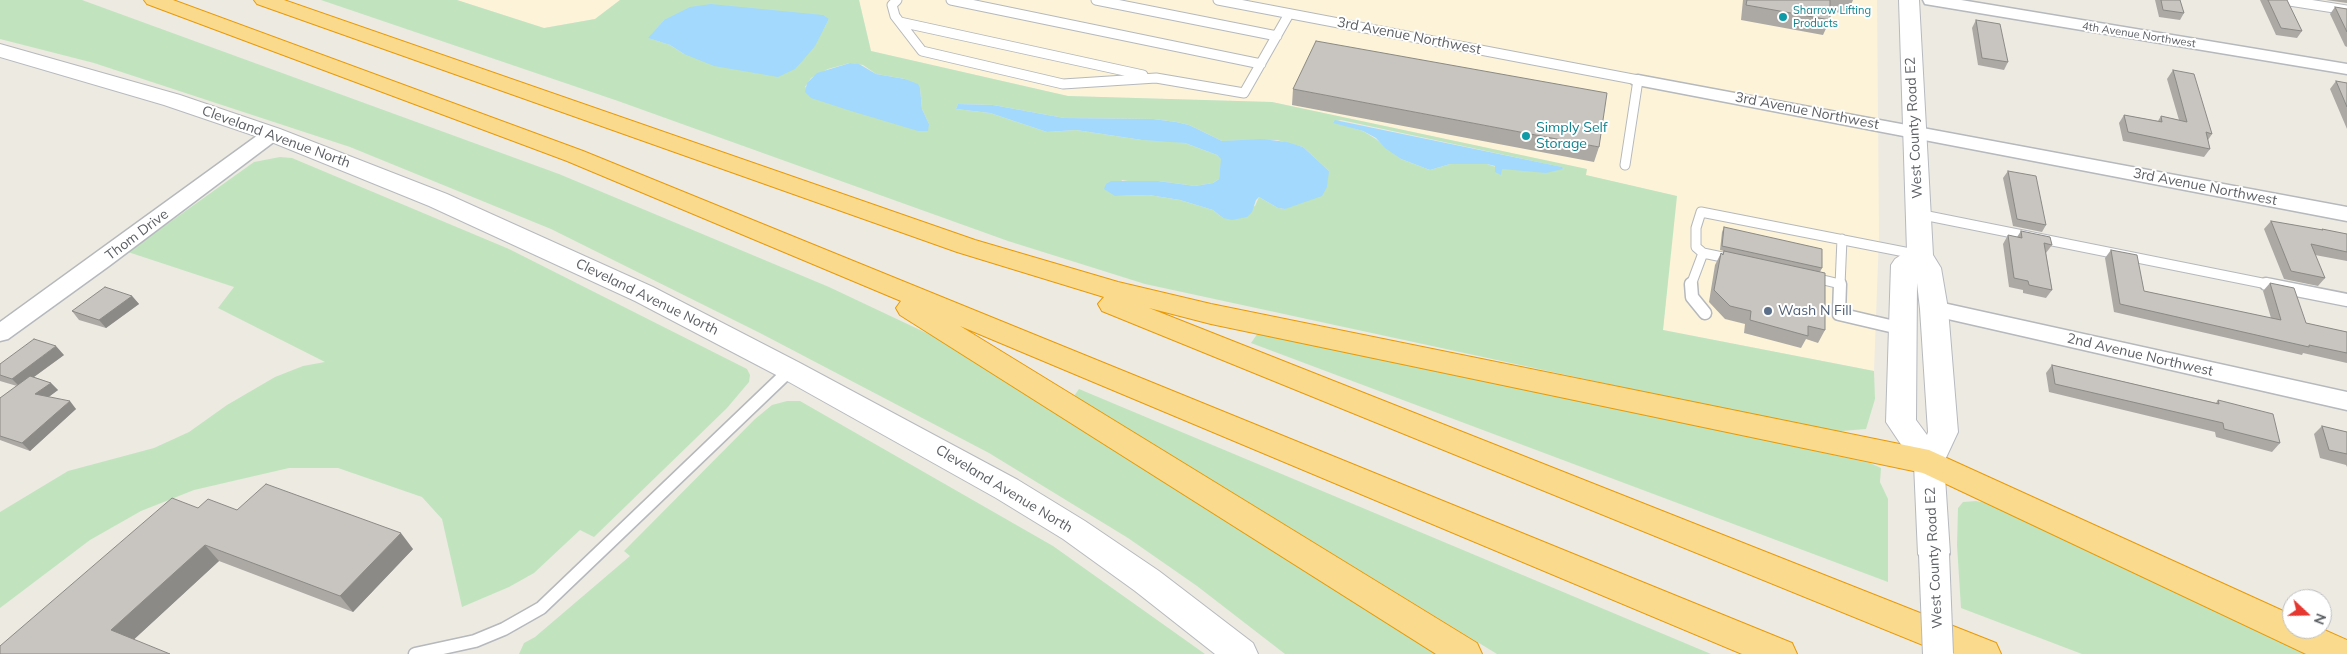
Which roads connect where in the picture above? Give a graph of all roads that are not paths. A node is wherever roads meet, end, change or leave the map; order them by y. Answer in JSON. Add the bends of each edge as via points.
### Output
{"nodes":[{"id":1,"x":154,"y":0,"type":"edge"},
{"id":2,"x":264,"y":0,"type":"edge"},
{"id":3,"x":897,"y":0,"type":"edge"},
{"id":4,"x":951,"y":0,"type":"edge"},
{"id":5,"x":1096,"y":0,"type":"edge"},
{"id":6,"x":1218,"y":0,"type":"edge"},
{"id":7,"x":1909,"y":0,"type":"edge"},
{"id":8,"x":1931,"y":0,"type":"edge"},
{"id":9,"x":2283,"y":0,"type":"edge"},
{"id":10,"x":2347,"y":10,"type":"edge"},
{"id":11,"x":1290,"y":14,"type":"junction"},
{"id":12,"x":900,"y":22,"type":"junction"},
{"id":13,"x":1277,"y":36,"type":"junction"},
{"id":14,"x":0,"y":50,"type":"edge"},
{"id":15,"x":1261,"y":64,"type":"junction"},
{"id":16,"x":2347,"y":70,"type":"edge"},
{"id":17,"x":1156,"y":78,"type":"junction"},
{"id":18,"x":1638,"y":80,"type":"junction"},
{"id":19,"x":1914,"y":131,"type":"junction"},
{"id":20,"x":272,"y":134,"type":"junction"},
{"id":21,"x":1625,"y":165,"type":"dead end"},
{"id":22,"x":1918,"y":214,"type":"junction"},
{"id":23,"x":2347,"y":214,"type":"edge"},
{"id":24,"x":1842,"y":239,"type":"junction"},
{"id":25,"x":966,"y":246,"type":"junction"},
{"id":26,"x":1703,"y":252,"type":"junction"},
{"id":27,"x":1920,"y":255,"type":"junction"},
{"id":28,"x":1742,"y":261,"type":"edge"},
{"id":29,"x":843,"y":267,"type":"junction"},
{"id":30,"x":1800,"y":274,"type":"edge"},
{"id":31,"x":1840,"y":284,"type":"junction"},
{"id":32,"x":2347,"y":300,"type":"edge"},
{"id":33,"x":1934,"y":309,"type":"junction"},
{"id":34,"x":1705,"y":313,"type":"dead end"},
{"id":35,"x":1904,"y":329,"type":"junction"},
{"id":36,"x":0,"y":333,"type":"edge"},
{"id":37,"x":790,"y":370,"type":"junction"},
{"id":38,"x":2347,"y":401,"type":"edge"},
{"id":39,"x":1929,"y":462,"type":"junction"},
{"id":40,"x":415,"y":654,"type":"edge"},
{"id":41,"x":1241,"y":654,"type":"edge"},
{"id":42,"x":1465,"y":654,"type":"edge"},
{"id":43,"x":1780,"y":654,"type":"edge"},
{"id":44,"x":1938,"y":654,"type":"edge"},
{"id":45,"x":1984,"y":654,"type":"edge"},
{"id":46,"x":2341,"y":654,"type":"edge"}],
"edges":[{"from":1,"to":29,"type":"highway","via":[[575,156]]},
{"from":2,"to":25,"type":"highway"},
{"from":3,"to":12,"type":"lane","via":[[892,6]]},
{"from":4,"to":15,"type":"lane"},
{"from":5,"to":13,"type":"lane"},
{"from":6,"to":11,"type":"lane","name":"3rd Avenue Northwest"},
{"from":7,"to":19,"type":"street","name":"West County Road E2"},
{"from":8,"to":16,"type":"street","name":"4th Avenue Northwest"},
{"from":9,"to":10,"type":"lane"},
{"from":11,"to":13,"type":"lane"},
{"from":11,"to":18,"type":"lane","name":"3rd Avenue Northwest"},
{"from":12,"to":17,"type":"lane"},
{"from":12,"to":17,"type":"lane","via":[[922,51],[1063,84]]},
{"from":13,"to":15,"type":"lane"},
{"from":14,"to":20,"type":"street","name":"Cleveland Avenue North","via":[[172,100]]},
{"from":15,"to":17,"type":"lane","via":[[1244,93]]},
{"from":18,"to":19,"type":"street","name":"3rd Avenue Northwest"},
{"from":18,"to":21,"type":"lane"},
{"from":19,"to":22,"type":"street","name":"West County Road E2"},
{"from":19,"to":23,"type":"street","name":"3rd Avenue Northwest"},
{"from":20,"to":36,"type":"street","name":"Thom Drive"},
{"from":20,"to":37,"type":"street","name":"Cleveland Avenue North","via":[[438,200],[562,255]]},
{"from":22,"to":27,"type":"street","name":"West County Road E2"},
{"from":22,"to":32,"type":"lane"},
{"from":24,"to":26,"type":"lane","via":[[1705,211],[1701,212],[1696,228],[1696,247]]},
{"from":24,"to":27,"type":"lane"},
{"from":24,"to":31,"type":"lane"},
{"from":25,"to":39,"type":"highway","via":[[1107,288],[1211,314]]},
{"from":25,"to":45,"type":"highway"},
{"from":26,"to":28,"type":"lane"},
{"from":26,"to":34,"type":"lane","via":[[1692,284],[1692,297]]},
{"from":27,"to":33,"type":"street","name":"West County Road E2","via":[[1928,268]]},
{"from":27,"to":35,"type":"street","via":[[1904,265]]},
{"from":29,"to":42,"type":"highway"},
{"from":29,"to":43,"type":"highway"},
{"from":30,"to":31,"type":"lane"},
{"from":31,"to":35,"type":"lane","via":[[1839,314]]},
{"from":33,"to":38,"type":"street","name":"2nd Avenue Northwest"},
{"from":33,"to":39,"type":"street","name":"West County Road E2","via":[[1943,432]]},
{"from":35,"to":39,"type":"street","via":[[1901,422]]},
{"from":37,"to":40,"type":"lane","via":[[540,608],[504,630],[475,641]]},
{"from":37,"to":41,"type":"street","name":"Cleveland Avenue North","via":[[999,484],[1065,525],[1147,581]]},
{"from":39,"to":44,"type":"street","name":"West County Road E2","bridge":true},
{"from":39,"to":46,"type":"highway"}]}
